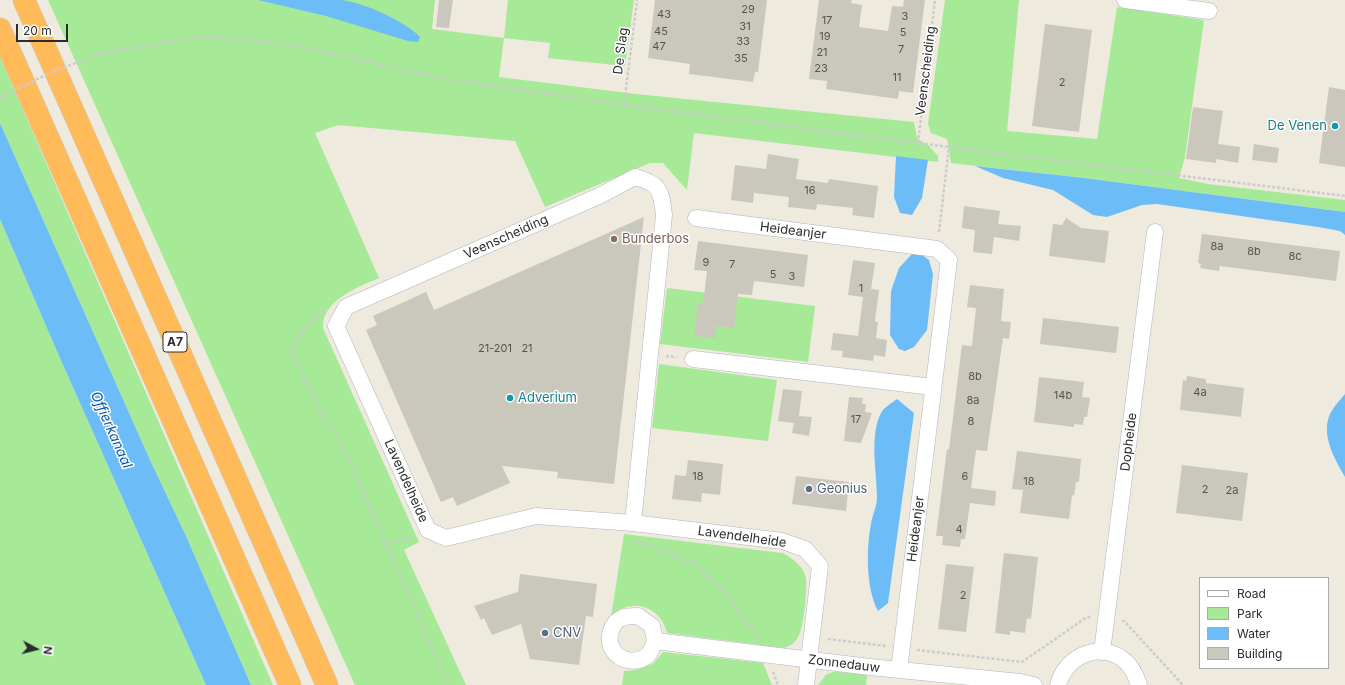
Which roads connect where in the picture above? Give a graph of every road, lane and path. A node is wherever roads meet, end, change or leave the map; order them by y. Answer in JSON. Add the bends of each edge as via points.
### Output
{"nodes":[{"id":1,"x":24,"y":0,"type":"edge"},
{"id":2,"x":637,"y":0,"type":"edge"},
{"id":3,"x":935,"y":0,"type":"edge"},
{"id":4,"x":1125,"y":0,"type":"edge"},
{"id":5,"x":1209,"y":11,"type":"dead end"},
{"id":6,"x":0,"y":29,"type":"edge"},
{"id":7,"x":0,"y":97,"type":"edge"},
{"id":8,"x":624,"y":105,"type":"junction"},
{"id":9,"x":918,"y":143,"type":"junction"},
{"id":10,"x":949,"y":147,"type":"junction"},
{"id":11,"x":1345,"y":196,"type":"edge"},
{"id":12,"x":696,"y":218,"type":"dead end"},
{"id":13,"x":1155,"y":232,"type":"dead end"},
{"id":14,"x":937,"y":249,"type":"junction"},
{"id":15,"x":346,"y":307,"type":"junction"},
{"id":16,"x":650,"y":354,"type":"junction"},
{"id":17,"x":693,"y":359,"type":"joint"},
{"id":18,"x":933,"y":387,"type":"junction"},
{"id":19,"x":608,"y":521,"type":"junction"},
{"id":20,"x":633,"y":523,"type":"junction"},
{"id":21,"x":428,"y":530,"type":"junction"},
{"id":22,"x":387,"y":545,"type":"junction"},
{"id":23,"x":1106,"y":620,"type":"junction"},
{"id":24,"x":812,"y":636,"type":"junction"},
{"id":25,"x":655,"y":641,"type":"dead end"},
{"id":26,"x":901,"y":648,"type":"junction"},
{"id":27,"x":1102,"y":652,"type":"junction"},
{"id":28,"x":767,"y":655,"type":"junction"},
{"id":29,"x":809,"y":660,"type":"junction"},
{"id":30,"x":899,"y":670,"type":"junction"},
{"id":31,"x":290,"y":685,"type":"edge"},
{"id":32,"x":327,"y":685,"type":"edge"},
{"id":33,"x":448,"y":685,"type":"edge"},
{"id":34,"x":778,"y":685,"type":"edge"},
{"id":35,"x":806,"y":685,"type":"edge"},
{"id":36,"x":1034,"y":685,"type":"edge"},
{"id":37,"x":1058,"y":685,"type":"edge"},
{"id":38,"x":1139,"y":685,"type":"edge"},
{"id":39,"x":1183,"y":685,"type":"edge"},
{"id":40,"x":1187,"y":685,"type":"edge"}],
"edges":[{"from":1,"to":32,"type":"highway","number":"A7"},
{"from":2,"to":8,"type":"path","name":"De Slag"},
{"from":3,"to":9,"type":"path","name":"Veenscheiding"},
{"from":4,"to":5,"type":"street"},
{"from":6,"to":31,"type":"highway","number":"A7"},
{"from":7,"to":8,"type":"path","bridge":true,"via":[[52,72],[100,54],[203,36],[298,46],[440,78]]},
{"from":8,"to":9,"type":"path"},
{"from":9,"to":10,"type":"path"},
{"from":10,"to":11,"type":"path"},
{"from":10,"to":14,"type":"path"},
{"from":12,"to":14,"type":"street","name":"Heideanjer"},
{"from":13,"to":23,"type":"street","name":"Dopheide"},
{"from":14,"to":18,"type":"street","name":"Heideanjer","via":[[949,260]]},
{"from":15,"to":16,"type":"street","name":"Veenscheiding","via":[[599,196],[635,177],[650,181],[662,193],[664,215]]},
{"from":15,"to":21,"type":"street","name":"Lavendelheide","via":[[336,326]]},
{"from":15,"to":22,"type":"path","via":[[321,312],[303,331],[291,349],[324,420],[334,428]]},
{"from":16,"to":17,"type":"path"},
{"from":16,"to":20,"type":"street"},
{"from":17,"to":18,"type":"street"},
{"from":18,"to":26,"type":"street","name":"Heideanjer"},
{"from":19,"to":20,"type":"street","name":"Lavendelheide"},
{"from":19,"to":21,"type":"street","name":"Lavendelheide","via":[[536,516],[446,538]]},
{"from":19,"to":28,"type":"path","via":[[628,539],[696,565],[723,592],[756,632]]},
{"from":20,"to":24,"type":"street","name":"Lavendelheide","via":[[782,541],[804,549],[820,566]]},
{"from":21,"to":22,"type":"path"},
{"from":22,"to":33,"type":"path"},
{"from":23,"to":26,"type":"path","via":[[1087,617],[1022,662]]},
{"from":23,"to":27,"type":"street","name":"Dopheide"},
{"from":23,"to":39,"type":"path","via":[[1124,621]]},
{"from":24,"to":26,"type":"path"},
{"from":24,"to":29,"type":"street","name":"Lavendelheide"},
{"from":25,"to":28,"type":"street","name":"Zonnedauw"},
{"from":26,"to":30,"type":"street","name":"Heideanjer"},
{"from":27,"to":37,"type":"street","via":[[1080,655],[1067,665]]},
{"from":27,"to":38,"type":"street","via":[[1124,661],[1136,675]]},
{"from":28,"to":29,"type":"street","name":"Zonnedauw"},
{"from":28,"to":34,"type":"path"},
{"from":29,"to":30,"type":"street","name":"Zonnedauw"},
{"from":29,"to":35,"type":"street","name":"Lavendelheide"},
{"from":30,"to":36,"type":"street","name":"Zonnedauw"},
{"from":39,"to":40,"type":"path"}]}
